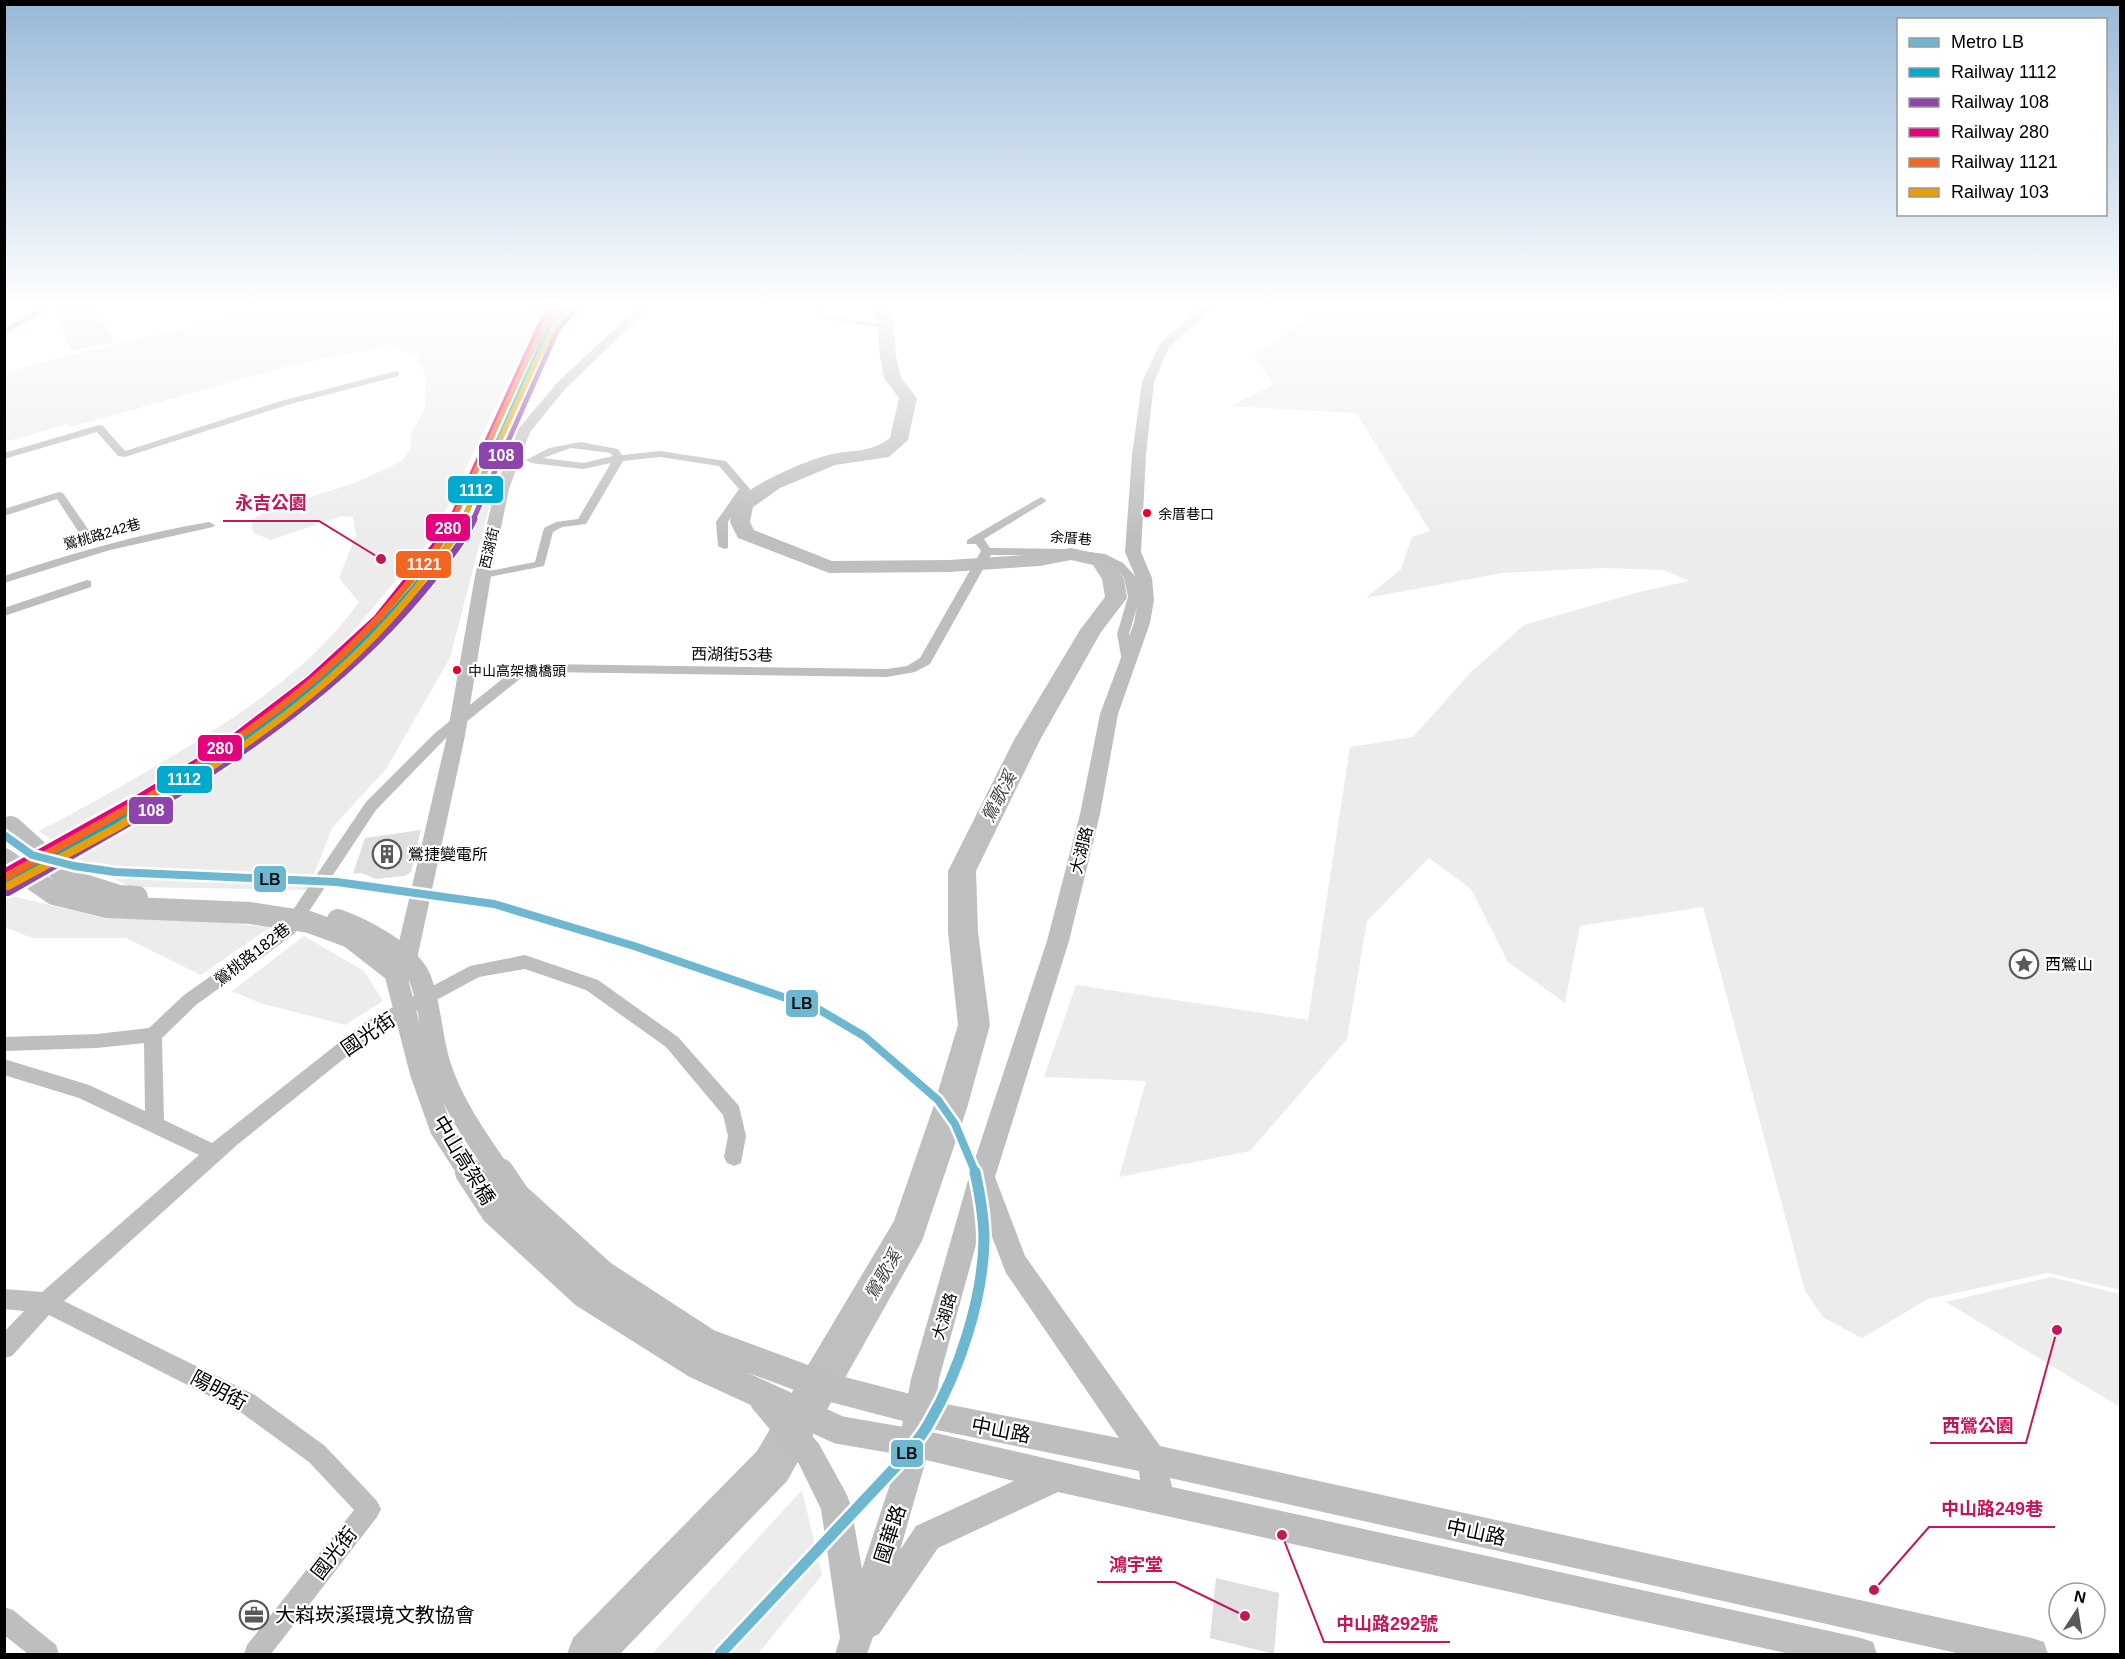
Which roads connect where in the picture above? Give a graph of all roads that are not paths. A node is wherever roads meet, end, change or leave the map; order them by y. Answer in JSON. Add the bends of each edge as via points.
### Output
{"nodes":[{"id":1,"x":368,"y":381,"type":"edge"},
{"id":2,"x":566,"y":381,"type":"edge"},
{"id":3,"x":1148,"y":381,"type":"edge"},
{"id":4,"x":4,"y":456,"type":"edge"},
{"id":5,"x":619,"y":458,"type":"junction"},
{"id":6,"x":1041,"y":500,"type":"dead end"},
{"id":7,"x":4,"y":513,"type":"edge"},
{"id":8,"x":209,"y":525,"type":"dead end"},
{"id":9,"x":84,"y":532,"type":"dead end"},
{"id":10,"x":724,"y":546,"type":"dead end"},
{"id":11,"x":987,"y":551,"type":"junction"},
{"id":12,"x":483,"y":576,"type":"junction"},
{"id":13,"x":4,"y":580,"type":"edge"},
{"id":14,"x":87,"y":584,"type":"dead end"},
{"id":15,"x":4,"y":612,"type":"edge"},
{"id":16,"x":1128,"y":661,"type":"junction"},
{"id":17,"x":457,"y":729,"type":"junction"},
{"id":18,"x":7,"y":824,"type":"edge"},
{"id":19,"x":4,"y":859,"type":"edge"},
{"id":20,"x":400,"y":965,"type":"junction"},
{"id":21,"x":153,"y":1035,"type":"junction"},
{"id":22,"x":4,"y":1044,"type":"edge"},
{"id":23,"x":4,"y":1067,"type":"edge"},
{"id":24,"x":155,"y":1125,"type":"junction"},
{"id":25,"x":215,"y":1153,"type":"junction"},
{"id":26,"x":734,"y":1157,"type":"dead end"},
{"id":27,"x":982,"y":1177,"type":"junction"},
{"id":28,"x":4,"y":1299,"type":"edge"},
{"id":29,"x":46,"y":1303,"type":"junction"},
{"id":30,"x":4,"y":1348,"type":"edge"},
{"id":31,"x":756,"y":1390,"type":"junction"},
{"id":32,"x":920,"y":1411,"type":"junction"},
{"id":33,"x":915,"y":1443,"type":"junction"},
{"id":34,"x":1151,"y":1460,"type":"junction"},
{"id":35,"x":1057,"y":1477,"type":"junction"},
{"id":36,"x":1159,"y":1499,"type":"junction"},
{"id":37,"x":369,"y":1509,"type":"joint"},
{"id":38,"x":4,"y":1619,"type":"edge"},
{"id":39,"x":854,"y":1647,"type":"edge"},
{"id":40,"x":47,"y":1654,"type":"edge"},
{"id":41,"x":256,"y":1654,"type":"edge"},
{"id":42,"x":1861,"y":1654,"type":"edge"},
{"id":43,"x":2032,"y":1654,"type":"edge"}],
"edges":[{"from":1,"to":4,"type":"street","via":[[263,409],[129,453],[122,454],[99,428]]},
{"from":2,"to":12,"type":"street","name":"西湖街","via":[[524,431],[502,489]]},
{"from":3,"to":16,"type":"street","name":"大湖路","via":[[1133,552],[1144,578],[1146,600]]},
{"from":5,"to":5,"type":"street","via":[[614,451],[590,444],[555,446],[531,460],[583,466]]},
{"from":5,"to":10,"type":"street","via":[[660,454],[722,463],[745,489],[722,522]]},
{"from":5,"to":12,"type":"street","via":[[582,522],[560,524],[548,530],[540,564]]},
{"from":6,"to":11,"type":"street","via":[[975,540]]},
{"from":7,"to":9,"type":"street","via":[[59,495]]},
{"from":8,"to":13,"type":"street","name":"鶯桃路242巷","via":[[88,552]]},
{"from":11,"to":16,"type":"street","name":"余厝巷","via":[[1105,556],[1119,565],[1130,577],[1134,597],[1123,634]]},
{"from":11,"to":17,"type":"street","name":"西湖街53巷","via":[[924,660],[910,669],[887,673],[522,670]]},
{"from":12,"to":17,"type":"street","name":"西湖街"},
{"from":14,"to":15,"type":"street"},
{"from":16,"to":27,"type":"street","name":"大湖路","via":[[1109,714],[1090,814],[1058,941]]},
{"from":17,"to":20,"type":"street","name":"中山高架橋","via":[[426,877]]},
{"from":17,"to":21,"type":"street","name":"鶯桃路182巷","via":[[440,736],[371,807],[288,930],[190,1000]]},
{"from":18,"to":20,"type":"street","name":"中山高架橋","bridge":true,"via":[[71,881],[119,896],[259,901],[313,911],[360,928]]},
{"from":19,"to":20,"type":"street","name":"中山高架橋","bridge":true,"via":[[54,894],[107,907],[250,913],[309,922],[350,937]]},
{"from":20,"to":31,"type":"street","name":"中山高架橋","bridge":true,"via":[[421,1073],[441,1129],[495,1212],[584,1294],[695,1364]]},
{"from":20,"to":32,"type":"street","name":"中山高架橋","bridge":true,"via":[[421,979],[440,1066],[463,1119],[517,1197],[602,1274],[708,1343],[824,1386]]},
{"from":21,"to":22,"type":"street"},
{"from":21,"to":24,"type":"street"},
{"from":23,"to":24,"type":"street","via":[[83,1091]]},
{"from":24,"to":25,"type":"street"},
{"from":25,"to":26,"type":"street","name":"國光街","via":[[371,1027],[476,971],[525,962],[592,985],[672,1042],[732,1112],[737,1136]]},
{"from":25,"to":29,"type":"street","name":"國光街"},
{"from":27,"to":32,"type":"street","name":"大湖路","via":[[925,1379]]},
{"from":27,"to":34,"type":"street","via":[[1015,1264]]},
{"from":28,"to":29,"type":"street"},
{"from":29,"to":30,"type":"street","name":"國光街"},
{"from":29,"to":37,"type":"street","name":"陽明街","via":[[247,1403],[317,1454]]},
{"from":31,"to":33,"type":"street","name":"中山高架橋","bridge":true,"via":[[838,1430]]},
{"from":31,"to":39,"type":"street","via":[[809,1454],[836,1506]]},
{"from":32,"to":33,"type":"street","name":"國華路"},
{"from":32,"to":34,"type":"street","name":"中山路"},
{"from":33,"to":35,"type":"street","name":"中山路"},
{"from":33,"to":39,"type":"street","name":"國華路"},
{"from":34,"to":36,"type":"street"},
{"from":34,"to":43,"type":"street","name":"中山路"},
{"from":35,"to":36,"type":"street","name":"中山路"},
{"from":35,"to":39,"type":"street","via":[[927,1537]]},
{"from":36,"to":42,"type":"street","name":"中山路"},
{"from":37,"to":41,"type":"street","name":"國光街"},
{"from":38,"to":40,"type":"street"}]}
